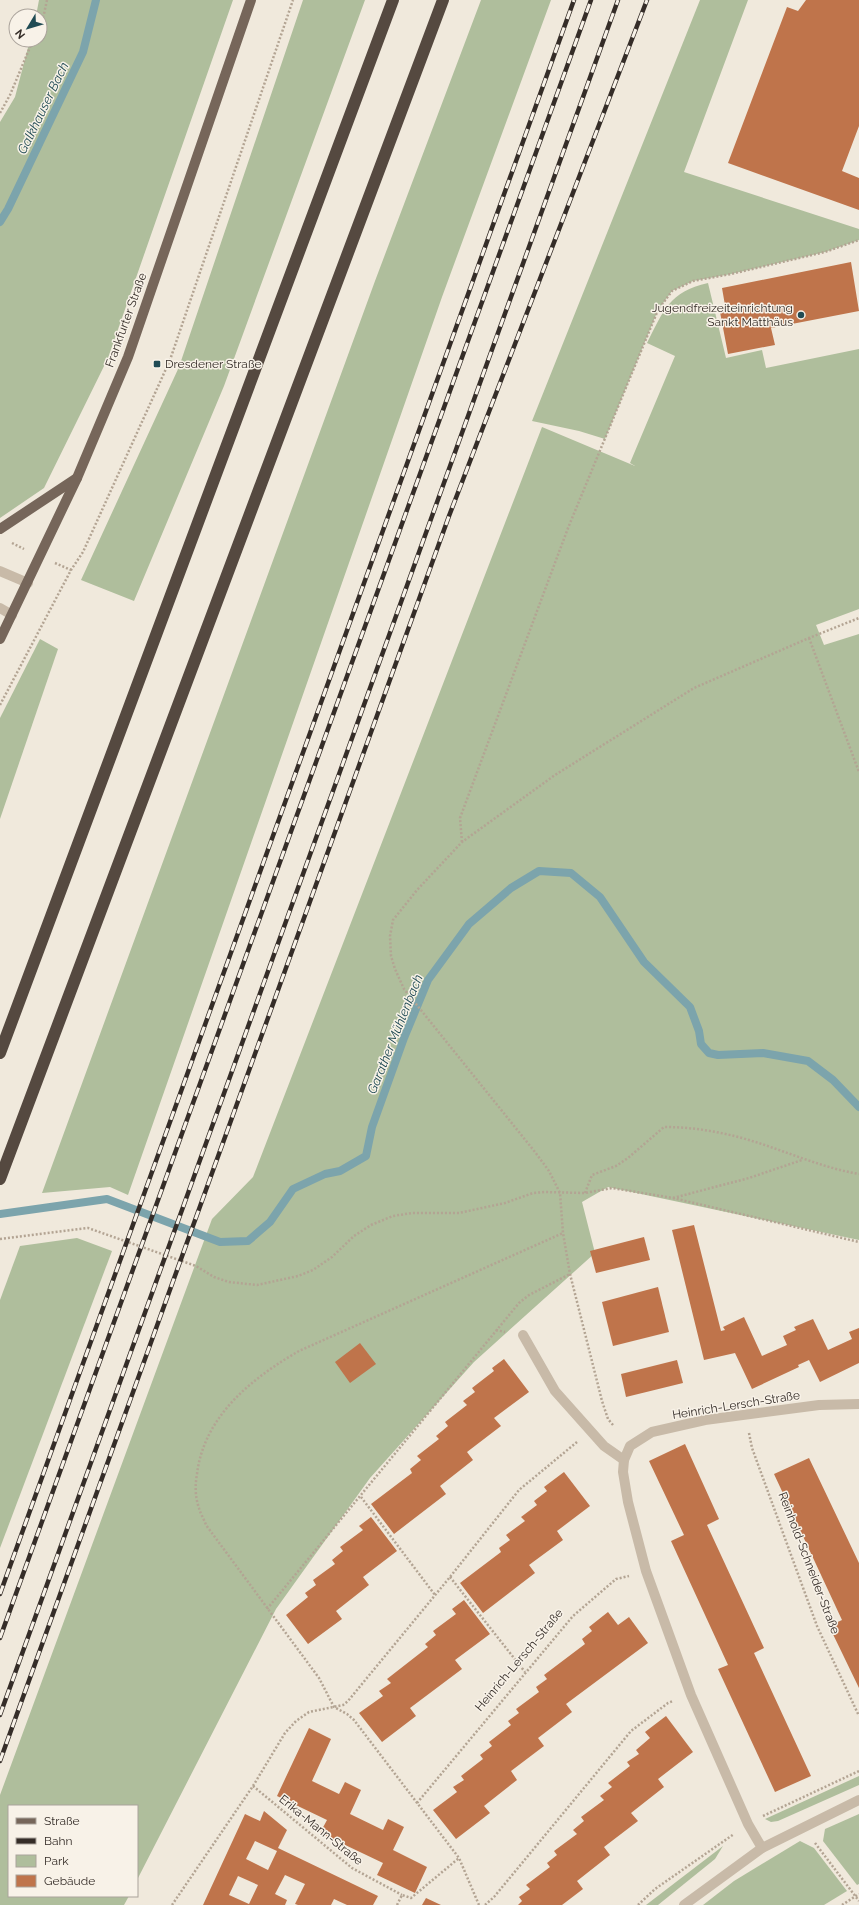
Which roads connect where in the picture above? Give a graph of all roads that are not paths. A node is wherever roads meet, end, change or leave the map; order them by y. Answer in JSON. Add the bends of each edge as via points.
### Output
{"nodes":[{"id":1,"x":251,"y":0,"type":"edge"},
{"id":2,"x":393,"y":0,"type":"edge"},
{"id":3,"x":444,"y":0,"type":"edge"},
{"id":4,"x":77,"y":478,"type":"junction"},
{"id":5,"x":0,"y":529,"type":"edge"},
{"id":6,"x":0,"y":571,"type":"edge"},
{"id":7,"x":28,"y":583,"type":"junction"},
{"id":8,"x":0,"y":608,"type":"edge"},
{"id":9,"x":12,"y":615,"type":"junction"},
{"id":10,"x":0,"y":639,"type":"edge"},
{"id":11,"x":0,"y":1053,"type":"edge"},
{"id":12,"x":0,"y":1179,"type":"edge"},
{"id":13,"x":523,"y":1335,"type":"dead end"},
{"id":14,"x":859,"y":1404,"type":"edge"},
{"id":15,"x":624,"y":1460,"type":"junction"},
{"id":16,"x":859,"y":1800,"type":"edge"},
{"id":17,"x":762,"y":1848,"type":"junction"},
{"id":18,"x":684,"y":1905,"type":"edge"}],
"edges":[{"from":1,"to":4,"type":"main road","name":"Frankfurter Straße","via":[[128,357]]},
{"from":2,"to":11,"type":"highway"},
{"from":3,"to":12,"type":"highway"},
{"from":4,"to":5,"type":"main road"},
{"from":4,"to":7,"type":"main road","name":"Frankfurter Straße"},
{"from":6,"to":7,"type":"street"},
{"from":7,"to":9,"type":"main road","name":"Frankfurter Straße"},
{"from":8,"to":9,"type":"street"},
{"from":9,"to":10,"type":"main road","name":"Frankfurter Straße"},
{"from":13,"to":15,"type":"street","via":[[555,1391],[604,1446]]},
{"from":14,"to":15,"type":"street","name":"Heinrich-Lersch-Straße","via":[[820,1405],[705,1420],[652,1432],[630,1446]]},
{"from":15,"to":17,"type":"street","via":[[623,1472],[628,1502],[646,1571],[691,1695],[748,1824]]},
{"from":16,"to":17,"type":"street"},
{"from":17,"to":18,"type":"street"}]}
